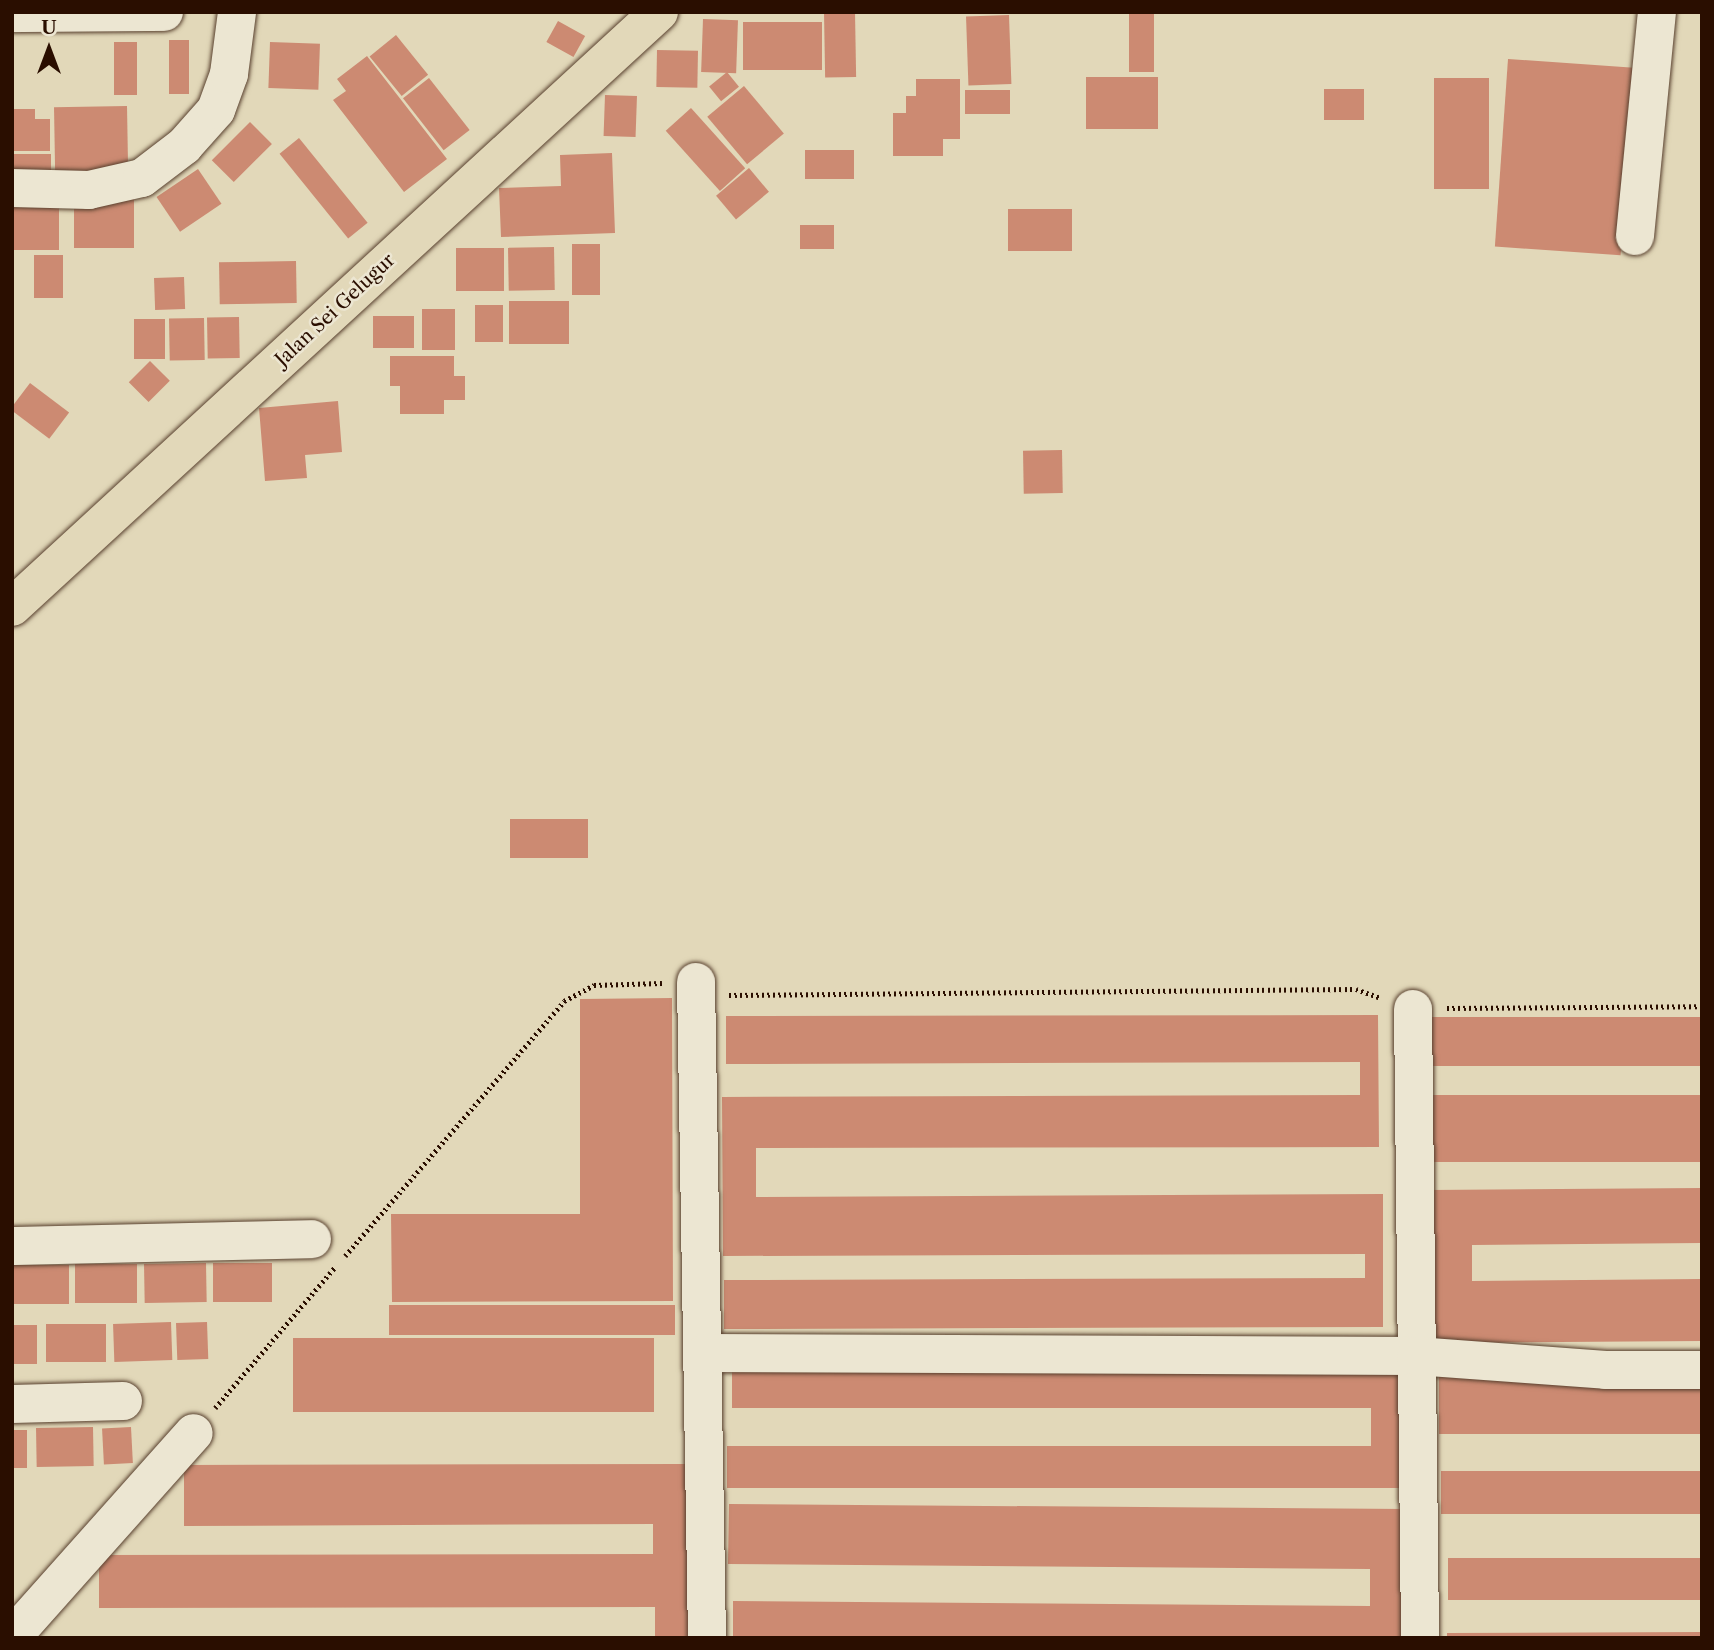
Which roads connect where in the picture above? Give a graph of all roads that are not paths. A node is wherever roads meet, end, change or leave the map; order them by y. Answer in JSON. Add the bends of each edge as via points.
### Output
{"nodes":[{"id":1,"x":164,"y":12,"type":"edge"},
{"id":2,"x":237,"y":12,"type":"edge"},
{"id":3,"x":659,"y":12,"type":"edge"},
{"id":4,"x":1657,"y":12,"type":"edge"},
{"id":5,"x":12,"y":13,"type":"edge"},
{"id":6,"x":12,"y":188,"type":"edge"},
{"id":7,"x":1635,"y":236,"type":"dead end"},
{"id":8,"x":12,"y":607,"type":"edge"},
{"id":9,"x":696,"y":982,"type":"road end"},
{"id":10,"x":1413,"y":1009,"type":"road end"},
{"id":11,"x":312,"y":1239,"type":"dead end"},
{"id":12,"x":12,"y":1246,"type":"edge"},
{"id":13,"x":705,"y":1353,"type":"junction"},
{"id":14,"x":1416,"y":1356,"type":"junction"},
{"id":15,"x":1702,"y":1370,"type":"edge"},
{"id":16,"x":123,"y":1401,"type":"dead end"},
{"id":17,"x":12,"y":1404,"type":"edge"},
{"id":18,"x":194,"y":1433,"type":"road end"},
{"id":19,"x":12,"y":1637,"type":"edge"},
{"id":20,"x":707,"y":1638,"type":"edge"},
{"id":21,"x":1420,"y":1638,"type":"edge"}],
"edges":[{"from":1,"to":5,"type":"street"},
{"from":2,"to":6,"type":"street","via":[[229,74],[216,110],[184,146],[142,178],[89,190]]},
{"from":3,"to":8,"type":"main road","name":"Jalan Sei Gelugur"},
{"from":4,"to":7,"type":"street"},
{"from":9,"to":13,"type":"street"},
{"from":10,"to":14,"type":"street"},
{"from":11,"to":12,"type":"street"},
{"from":13,"to":14,"type":"street"},
{"from":13,"to":20,"type":"street"},
{"from":14,"to":15,"type":"street","via":[[1605,1370]]},
{"from":14,"to":21,"type":"street"},
{"from":16,"to":17,"type":"street"},
{"from":18,"to":19,"type":"street"}]}
